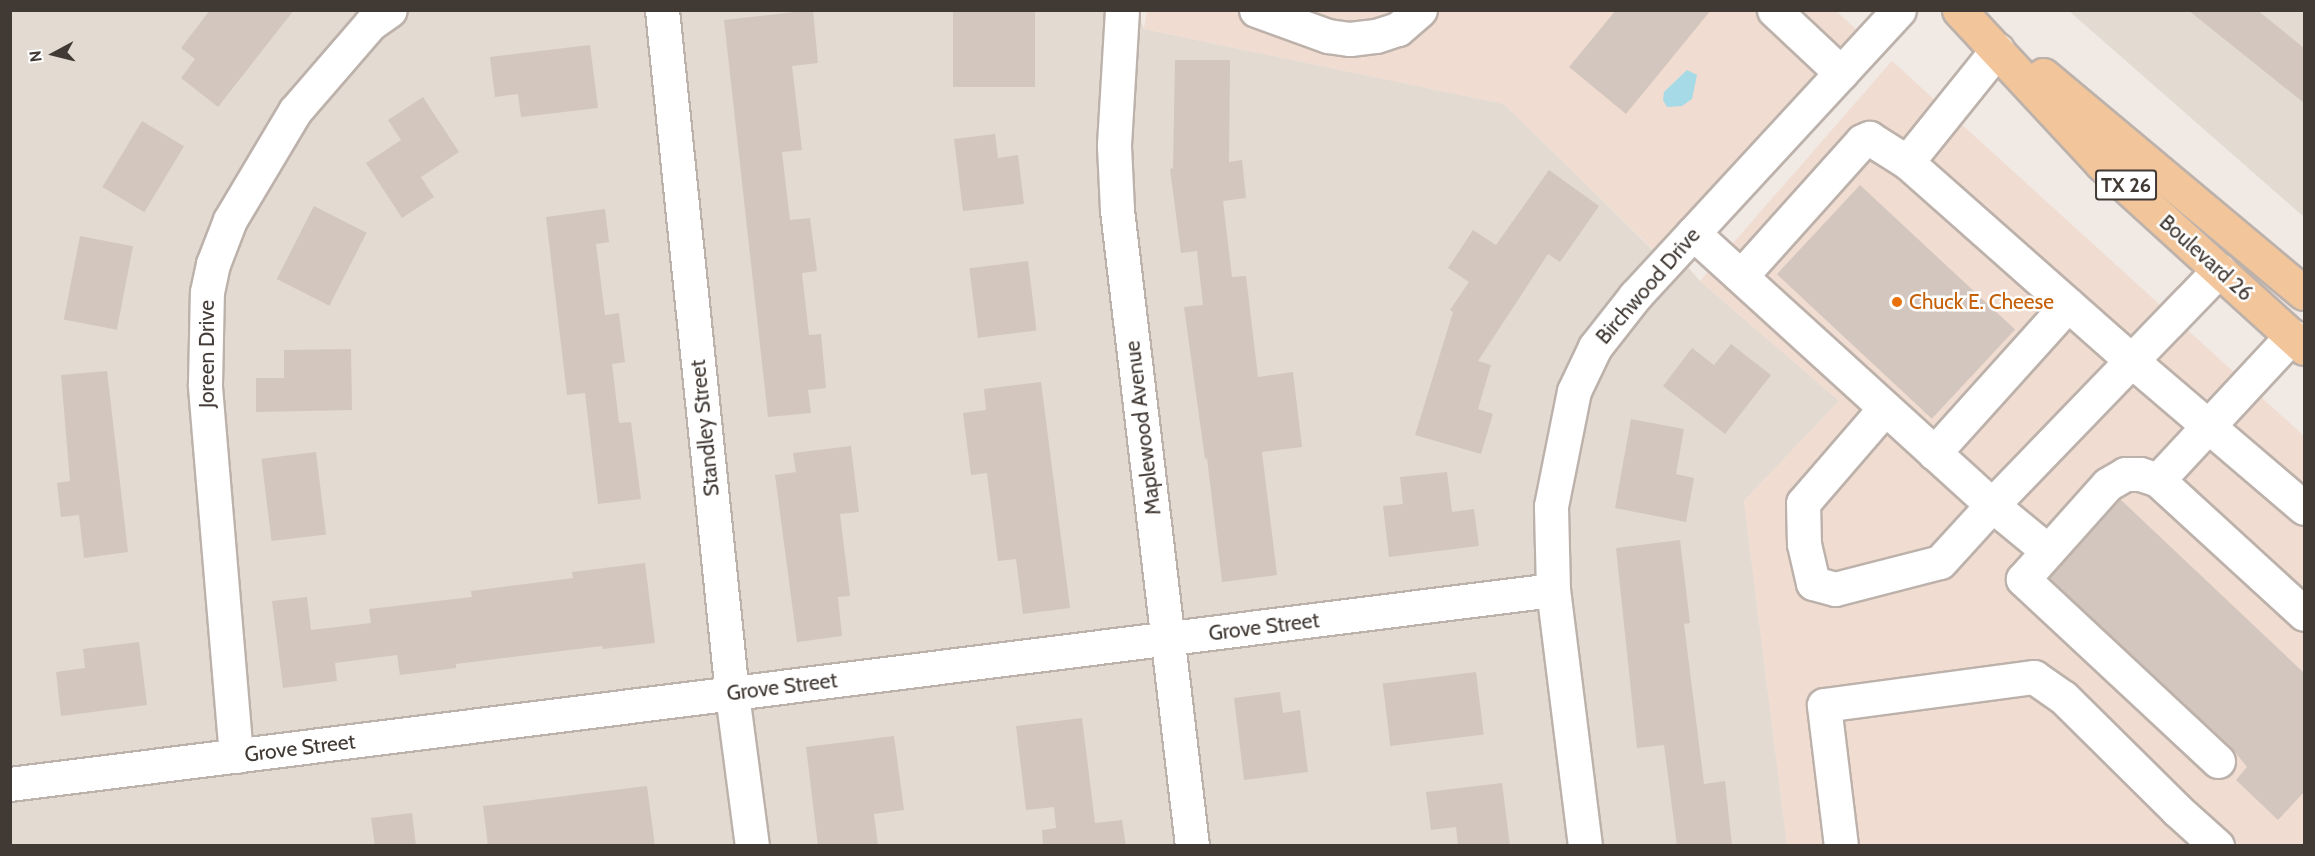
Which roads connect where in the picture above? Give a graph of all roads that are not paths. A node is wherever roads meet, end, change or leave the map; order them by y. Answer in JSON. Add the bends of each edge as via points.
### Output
{"nodes":[{"id":1,"x":390,"y":10,"type":"edge"},
{"id":2,"x":662,"y":10,"type":"edge"},
{"id":3,"x":1122,"y":10,"type":"edge"},
{"id":4,"x":1256,"y":10,"type":"edge"},
{"id":5,"x":1420,"y":10,"type":"edge"},
{"id":6,"x":1774,"y":10,"type":"edge"},
{"id":7,"x":1899,"y":10,"type":"edge"},
{"id":8,"x":1959,"y":10,"type":"edge"},
{"id":9,"x":1966,"y":10,"type":"edge"},
{"id":10,"x":1997,"y":50,"type":"junction"},
{"id":11,"x":1841,"y":73,"type":"junction"},
{"id":12,"x":1906,"y":162,"type":"junction"},
{"id":13,"x":1694,"y":233,"type":"junction"},
{"id":14,"x":2219,"y":270,"type":"junction"},
{"id":15,"x":1741,"y":276,"type":"junction"},
{"id":16,"x":2304,"y":293,"type":"edge"},
{"id":17,"x":2067,"y":304,"type":"junction"},
{"id":18,"x":2298,"y":342,"type":"edge"},
{"id":19,"x":2132,"y":361,"type":"junction"},
{"id":20,"x":1885,"y":408,"type":"junction"},
{"id":21,"x":2211,"y":426,"type":"junction"},
{"id":22,"x":1934,"y":453,"type":"junction"},
{"id":23,"x":2158,"y":480,"type":"junction"},
{"id":24,"x":1992,"y":505,"type":"junction"},
{"id":25,"x":2304,"y":507,"type":"edge"},
{"id":26,"x":2048,"y":551,"type":"junction"},
{"id":27,"x":1553,"y":590,"type":"junction"},
{"id":28,"x":2304,"y":614,"type":"edge"},
{"id":29,"x":1169,"y":639,"type":"junction"},
{"id":30,"x":732,"y":693,"type":"junction"},
{"id":31,"x":236,"y":756,"type":"junction"},
{"id":32,"x":2218,"y":761,"type":"dead end"},
{"id":33,"x":10,"y":784,"type":"edge"},
{"id":34,"x":752,"y":846,"type":"edge"},
{"id":35,"x":1192,"y":846,"type":"edge"},
{"id":36,"x":1585,"y":846,"type":"edge"},
{"id":37,"x":1841,"y":846,"type":"edge"},
{"id":38,"x":2217,"y":846,"type":"edge"}],
"edges":[{"from":1,"to":31,"type":"street","name":"Joreen Drive","via":[[370,24],[295,111],[230,220],[207,292],[205,384]]},
{"from":2,"to":30,"type":"street","name":"Standley Street"},
{"from":3,"to":29,"type":"street","name":"Maplewood Avenue","via":[[1114,146],[1116,210]]},
{"from":4,"to":5,"type":"street","via":[[1328,36],[1350,39],[1398,29]]},
{"from":6,"to":11,"type":"street"},
{"from":7,"to":11,"type":"street","name":"Birchwood Drive"},
{"from":8,"to":10,"type":"main road","name":"Boulevard 26","number":"TX 26"},
{"from":9,"to":16,"type":"main road","name":"Boulevard 26","number":"TX 26"},
{"from":10,"to":12,"type":"street"},
{"from":10,"to":14,"type":"main road","name":"Boulevard 26","number":"TX 26","via":[[2101,163]]},
{"from":11,"to":13,"type":"street","name":"Birchwood Drive"},
{"from":12,"to":15,"type":"street","via":[[1869,138],[1863,141]]},
{"from":12,"to":17,"type":"street"},
{"from":13,"to":15,"type":"street"},
{"from":13,"to":27,"type":"street","name":"Birchwood Drive","via":[[1635,296],[1595,347],[1574,391],[1551,506]]},
{"from":14,"to":18,"type":"main road","name":"Boulevard 26","number":"TX 26"},
{"from":14,"to":19,"type":"street"},
{"from":15,"to":20,"type":"street"},
{"from":17,"to":19,"type":"street"},
{"from":17,"to":22,"type":"street"},
{"from":18,"to":21,"type":"street"},
{"from":19,"to":21,"type":"street"},
{"from":19,"to":24,"type":"street"},
{"from":20,"to":22,"type":"street"},
{"from":20,"to":24,"type":"street","via":[[1803,503],[1804,544],[1813,583],[1835,589],[1940,562]]},
{"from":21,"to":23,"type":"street"},
{"from":21,"to":25,"type":"street"},
{"from":22,"to":24,"type":"street"},
{"from":23,"to":26,"type":"street","via":[[2125,474],[2108,484]]},
{"from":23,"to":28,"type":"street"},
{"from":24,"to":26,"type":"street"},
{"from":26,"to":32,"type":"street","via":[[2022,579]]},
{"from":27,"to":29,"type":"street","name":"Grove Street"},
{"from":27,"to":36,"type":"street","name":"Birchwood Drive"},
{"from":29,"to":30,"type":"street","name":"Grove Street"},
{"from":29,"to":35,"type":"street","name":"Maplewood Avenue"},
{"from":30,"to":31,"type":"street","name":"Grove Street"},
{"from":30,"to":34,"type":"street","name":"Standley Street"},
{"from":31,"to":33,"type":"street","name":"Grove Street"},
{"from":37,"to":38,"type":"street","via":[[1824,705],[2034,677],[2063,697]]}]}
